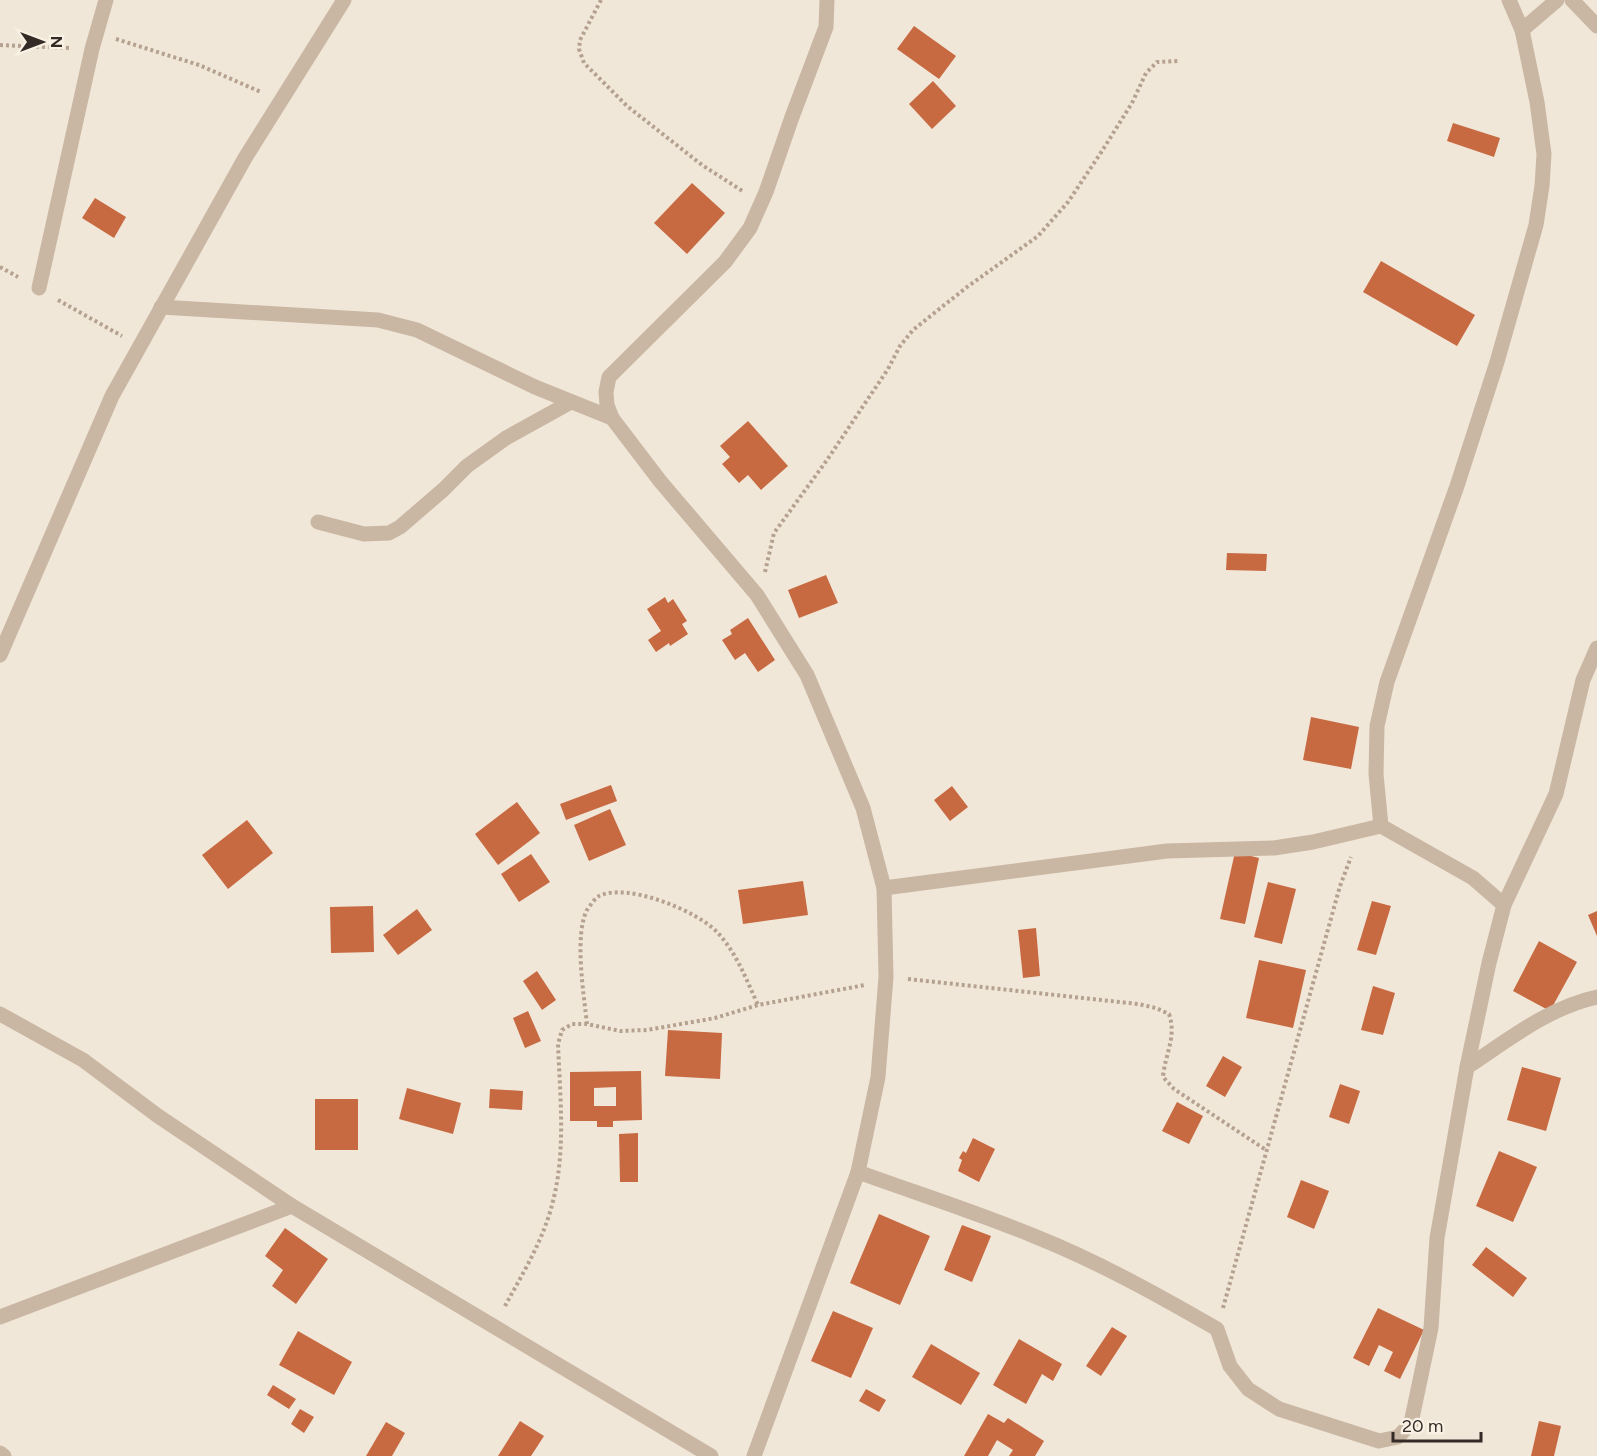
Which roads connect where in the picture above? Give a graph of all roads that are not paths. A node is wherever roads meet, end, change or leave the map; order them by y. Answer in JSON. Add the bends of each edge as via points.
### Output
{"nodes":[{"id":1,"x":106,"y":0,"type":"edge"},
{"id":2,"x":344,"y":0,"type":"edge"},
{"id":3,"x":827,"y":0,"type":"edge"},
{"id":4,"x":1509,"y":0,"type":"edge"},
{"id":5,"x":1557,"y":0,"type":"edge"},
{"id":6,"x":1572,"y":0,"type":"edge"},
{"id":7,"x":1597,"y":26,"type":"edge"},
{"id":8,"x":1522,"y":30,"type":"junction"},
{"id":9,"x":39,"y":288,"type":"road end"},
{"id":10,"x":161,"y":307,"type":"junction"},
{"id":11,"x":571,"y":402,"type":"junction"},
{"id":12,"x":612,"y":418,"type":"junction"},
{"id":13,"x":318,"y":522,"type":"dead end"},
{"id":14,"x":1597,"y":648,"type":"edge"},
{"id":15,"x":0,"y":655,"type":"edge"},
{"id":16,"x":1381,"y":826,"type":"junction"},
{"id":17,"x":884,"y":888,"type":"junction"},
{"id":18,"x":1504,"y":904,"type":"junction"},
{"id":19,"x":1597,"y":997,"type":"edge"},
{"id":20,"x":0,"y":1014,"type":"edge"},
{"id":21,"x":1467,"y":1067,"type":"junction"},
{"id":22,"x":858,"y":1172,"type":"junction"},
{"id":23,"x":292,"y":1206,"type":"junction"},
{"id":24,"x":0,"y":1317,"type":"edge"},
{"id":25,"x":0,"y":1454,"type":"edge"},
{"id":26,"x":4,"y":1456,"type":"edge"},
{"id":27,"x":711,"y":1456,"type":"edge"},
{"id":28,"x":754,"y":1456,"type":"edge"}],
"edges":[{"from":1,"to":9,"type":"street"},
{"from":2,"to":10,"type":"street","via":[[245,158]]},
{"from":3,"to":12,"type":"street","via":[[826,27],[750,228],[725,262],[609,377],[607,399]]},
{"from":4,"to":8,"type":"street"},
{"from":5,"to":8,"type":"street"},
{"from":6,"to":7,"type":"street"},
{"from":8,"to":16,"type":"street","via":[[1544,154],[1536,225],[1453,497],[1387,682],[1377,726]]},
{"from":10,"to":11,"type":"street","via":[[378,320],[417,330]]},
{"from":10,"to":15,"type":"street","via":[[112,396]]},
{"from":11,"to":12,"type":"street"},
{"from":11,"to":13,"type":"street","via":[[506,438],[467,466],[389,533],[364,534]]},
{"from":12,"to":17,"type":"street","via":[[757,595],[807,675],[863,808]]},
{"from":14,"to":18,"type":"street","via":[[1583,680],[1556,794]]},
{"from":16,"to":17,"type":"street","via":[[1274,848],[1167,851]]},
{"from":16,"to":18,"type":"street","via":[[1473,878]]},
{"from":17,"to":22,"type":"street","via":[[886,979],[879,1077]]},
{"from":18,"to":21,"type":"street"},
{"from":19,"to":21,"type":"street","via":[[1581,1000],[1538,1021]]},
{"from":20,"to":23,"type":"street","via":[[83,1060]]},
{"from":21,"to":22,"type":"street","via":[[1437,1238],[1431,1328],[1411,1423],[1398,1437],[1378,1441],[1279,1409],[1248,1389],[1230,1366],[1217,1329],[1118,1275],[1035,1236]]},
{"from":22,"to":28,"type":"street"},
{"from":23,"to":24,"type":"street"},
{"from":23,"to":27,"type":"street"},
{"from":25,"to":26,"type":"street"}]}
